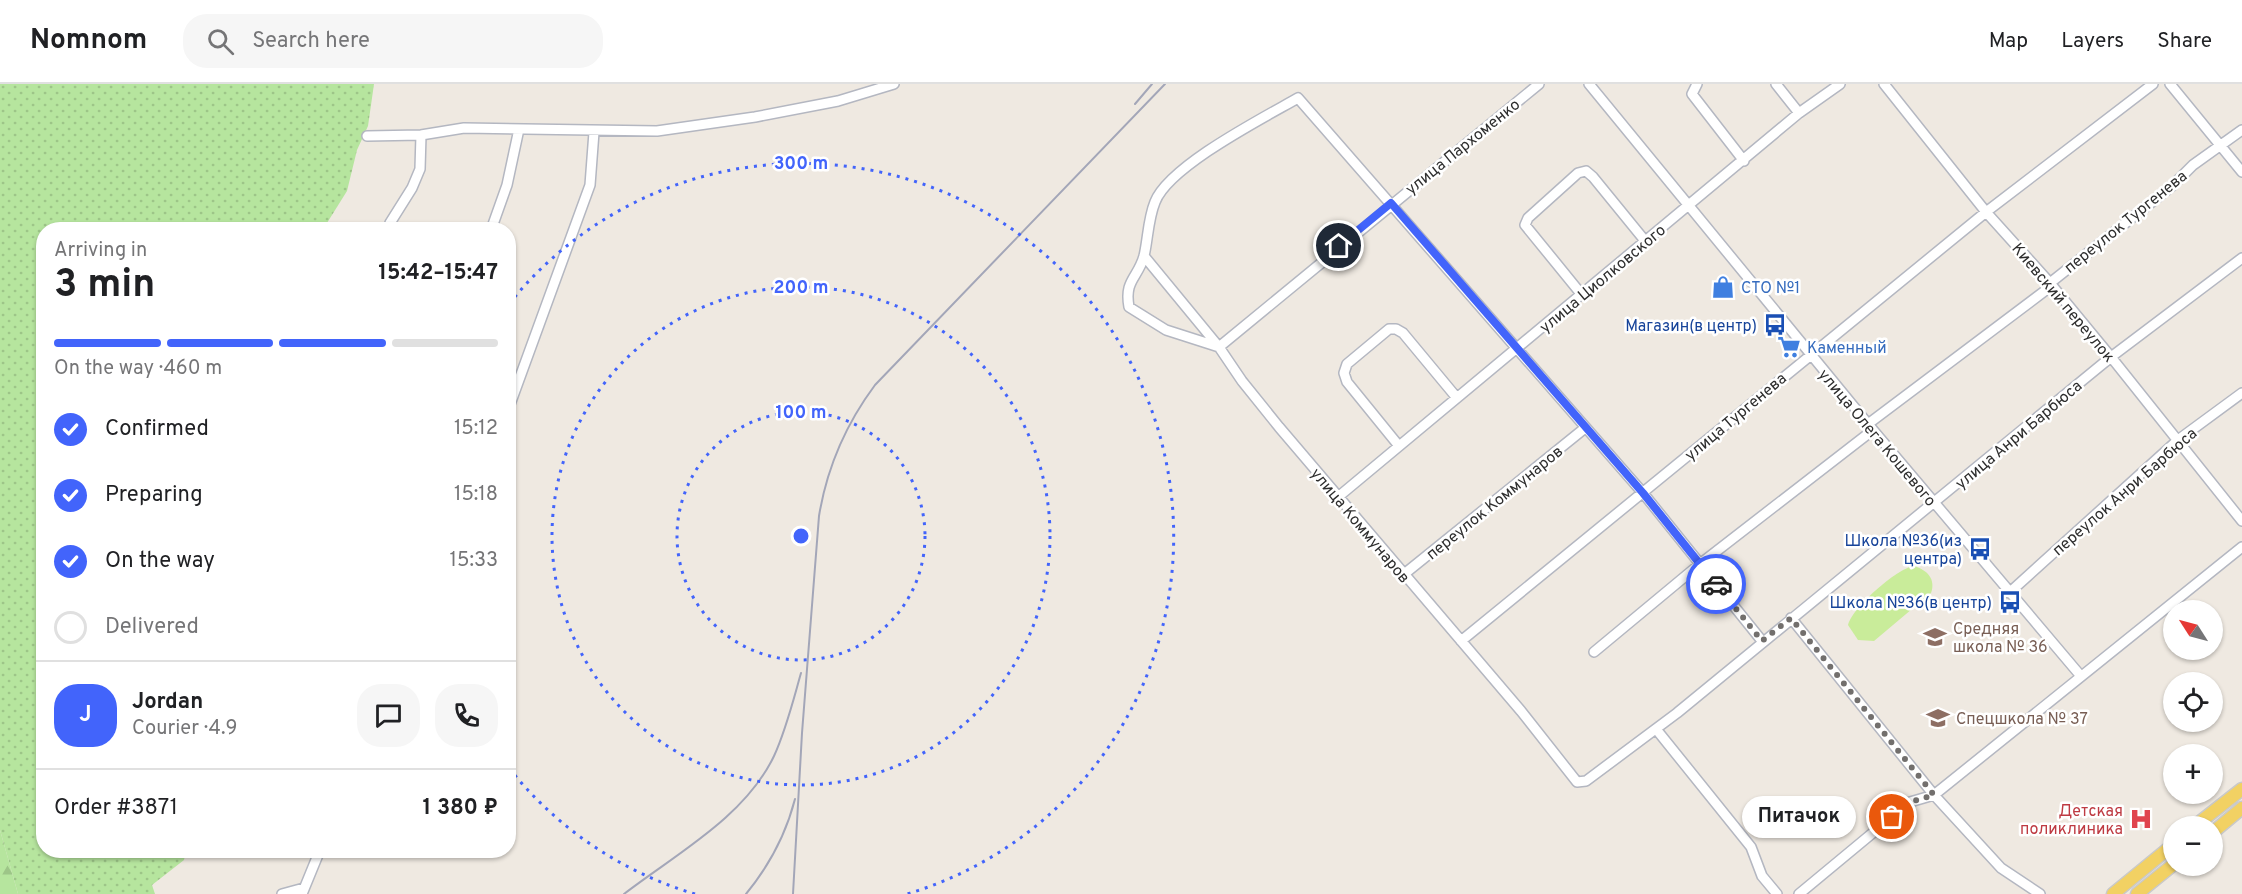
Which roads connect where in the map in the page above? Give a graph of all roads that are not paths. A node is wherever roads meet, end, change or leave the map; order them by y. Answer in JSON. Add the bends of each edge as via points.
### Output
{"nodes":[{"id":1,"x":894,"y":84,"type":"edge"},
{"id":2,"x":1539,"y":84,"type":"edge"},
{"id":3,"x":1589,"y":84,"type":"edge"},
{"id":4,"x":1697,"y":84,"type":"edge"},
{"id":5,"x":1776,"y":84,"type":"edge"},
{"id":6,"x":1840,"y":84,"type":"edge"},
{"id":7,"x":1884,"y":84,"type":"edge"},
{"id":8,"x":2153,"y":84,"type":"edge"},
{"id":9,"x":2170,"y":84,"type":"edge"},
{"id":10,"x":1799,"y":113,"type":"junction"},
{"id":11,"x":519,"y":129,"type":"junction"},
{"id":12,"x":2242,"y":130,"type":"edge"},
{"id":13,"x":594,"y":132,"type":"junction"},
{"id":14,"x":421,"y":135,"type":"junction"},
{"id":15,"x":367,"y":136,"type":"dead end"},
{"id":16,"x":2219,"y":146,"type":"junction"},
{"id":17,"x":1744,"y":161,"type":"junction"},
{"id":18,"x":2242,"y":172,"type":"edge"},
{"id":19,"x":1391,"y":203,"type":"junction"},
{"id":20,"x":1690,"y":205,"type":"junction"},
{"id":21,"x":1986,"y":212,"type":"junction"},
{"id":22,"x":391,"y":222,"type":"edge"},
{"id":23,"x":494,"y":222,"type":"edge"},
{"id":24,"x":1646,"y":242,"type":"junction"},
{"id":25,"x":1144,"y":256,"type":"junction"},
{"id":26,"x":2242,"y":258,"type":"edge"},
{"id":27,"x":2050,"y":283,"type":"junction"},
{"id":28,"x":1582,"y":295,"type":"junction"},
{"id":29,"x":1219,"y":347,"type":"junction"},
{"id":30,"x":1517,"y":349,"type":"junction"},
{"id":31,"x":1810,"y":354,"type":"junction"},
{"id":32,"x":2111,"y":357,"type":"junction"},
{"id":33,"x":516,"y":388,"type":"edge"},
{"id":34,"x":2242,"y":393,"type":"edge"},
{"id":35,"x":1457,"y":398,"type":"junction"},
{"id":36,"x":1870,"y":427,"type":"junction"},
{"id":37,"x":1585,"y":428,"type":"junction"},
{"id":38,"x":2178,"y":440,"type":"junction"},
{"id":39,"x":1399,"y":446,"type":"junction"},
{"id":40,"x":1643,"y":493,"type":"junction"},
{"id":41,"x":1338,"y":497,"type":"junction"},
{"id":42,"x":1934,"y":504,"type":"junction"},
{"id":43,"x":2242,"y":521,"type":"edge"},
{"id":44,"x":2242,"y":547,"type":"edge"},
{"id":45,"x":1700,"y":564,"type":"junction"},
{"id":46,"x":1403,"y":575,"type":"junction"},
{"id":47,"x":2009,"y":593,"type":"junction"},
{"id":48,"x":1791,"y":618,"type":"junction"},
{"id":49,"x":1461,"y":641,"type":"junction"},
{"id":50,"x":1762,"y":641,"type":"junction"},
{"id":51,"x":1594,"y":652,"type":"dead end"},
{"id":52,"x":2080,"y":675,"type":"junction"},
{"id":53,"x":1656,"y":729,"type":"junction"},
{"id":54,"x":1572,"y":776,"type":"joint"},
{"id":55,"x":2242,"y":789,"type":"edge"},
{"id":56,"x":1934,"y":795,"type":"junction"},
{"id":57,"x":2242,"y":808,"type":"edge"},
{"id":58,"x":2208,"y":816,"type":"edge"},
{"id":59,"x":2223,"y":824,"type":"edge"},
{"id":60,"x":2163,"y":853,"type":"edge"},
{"id":61,"x":317,"y":858,"type":"edge"},
{"id":62,"x":2163,"y":873,"type":"edge"},
{"id":63,"x":303,"y":891,"type":"edge"},
{"id":64,"x":282,"y":894,"type":"edge"},
{"id":65,"x":1777,"y":894,"type":"edge"},
{"id":66,"x":1800,"y":894,"type":"edge"},
{"id":67,"x":2040,"y":894,"type":"edge"},
{"id":68,"x":2112,"y":894,"type":"edge"},
{"id":69,"x":2137,"y":894,"type":"edge"}],
"edges":[{"from":1,"to":13,"type":"street","via":[[838,101],[755,117],[657,131]]},
{"from":2,"to":19,"type":"street","name":"улица Пархоменко"},
{"from":3,"to":20,"type":"street","name":"улица Олега Кошевого"},
{"from":4,"to":17,"type":"street","via":[[1692,94]]},
{"from":5,"to":10,"type":"street"},
{"from":6,"to":10,"type":"street","name":"улица Циолковского"},
{"from":7,"to":21,"type":"street","name":"Киевский переулок"},
{"from":8,"to":21,"type":"street","name":"улица Тургенева"},
{"from":9,"to":16,"type":"street"},
{"from":10,"to":17,"type":"street","name":"улица Циолковского"},
{"from":11,"to":13,"type":"street"},
{"from":11,"to":14,"type":"street","via":[[464,128]]},
{"from":11,"to":23,"type":"street","via":[[507,185]]},
{"from":12,"to":16,"type":"street","name":"переулок Тургенева"},
{"from":13,"to":33,"type":"street","via":[[590,185]]},
{"from":14,"to":15,"type":"street"},
{"from":14,"to":22,"type":"street","via":[[420,170]]},
{"from":16,"to":18,"type":"street"},
{"from":16,"to":27,"type":"street","name":"переулок Тургенева"},
{"from":17,"to":20,"type":"street","name":"улица Циолковского"},
{"from":19,"to":25,"type":"street","via":[[1298,98],[1167,181],[1155,202]]},
{"from":19,"to":29,"type":"street","name":"улица Пархоменко"},
{"from":19,"to":30,"type":"street"},
{"from":20,"to":24,"type":"street","name":"улица Циолковского"},
{"from":20,"to":31,"type":"street","name":"улица Олега Кошевого"},
{"from":21,"to":27,"type":"street","name":"Киевский переулок"},
{"from":21,"to":31,"type":"street","name":"улица Тургенева"},
{"from":24,"to":28,"type":"street","name":"улица Циолковского"},
{"from":24,"to":28,"type":"street","via":[[1593,177],[1586,171],[1578,173],[1525,225]]},
{"from":25,"to":29,"type":"street","name":"улица Коммунаров"},
{"from":25,"to":29,"type":"street","via":[[1126,292],[1129,307],[1166,330]]},
{"from":26,"to":32,"type":"street","name":"улица Анри Барбюса"},
{"from":27,"to":32,"type":"street","name":"Киевский переулок"},
{"from":27,"to":36,"type":"street","name":"переулок Тургенева"},
{"from":28,"to":30,"type":"street","name":"улица Циолковского"},
{"from":29,"to":41,"type":"street","name":"улица Коммунаров","via":[[1242,381]]},
{"from":30,"to":35,"type":"street","name":"улица Циолковского"},
{"from":30,"to":37,"type":"street"},
{"from":31,"to":36,"type":"street","name":"улица Олега Кошевого"},
{"from":31,"to":40,"type":"street","name":"улица Тургенева"},
{"from":32,"to":38,"type":"street","name":"Киевский переулок"},
{"from":32,"to":42,"type":"street","name":"улица Анри Барбюса"},
{"from":34,"to":38,"type":"street","name":"переулок Анри Барбюса"},
{"from":35,"to":39,"type":"street","name":"улица Циолковского"},
{"from":35,"to":39,"type":"street","via":[[1402,333],[1389,329],[1347,364],[1344,373],[1347,382]]},
{"from":36,"to":42,"type":"street","name":"улица Олега Кошевого"},
{"from":36,"to":45,"type":"street","name":"переулок Тургенева"},
{"from":37,"to":40,"type":"street"},
{"from":37,"to":46,"type":"street","name":"переулок Коммунаров"},
{"from":38,"to":43,"type":"street","name":"Киевский переулок"},
{"from":38,"to":47,"type":"street","name":"переулок Анри Барбюса"},
{"from":39,"to":41,"type":"street","name":"улица Циолковского"},
{"from":40,"to":45,"type":"street"},
{"from":40,"to":49,"type":"street","name":"улица Тургенева"},
{"from":41,"to":46,"type":"street","name":"улица Коммунаров"},
{"from":42,"to":47,"type":"street","name":"улица Олега Кошевого"},
{"from":42,"to":48,"type":"street","name":"улица Анри Барбюса"},
{"from":44,"to":52,"type":"street"},
{"from":45,"to":50,"type":"street"},
{"from":45,"to":51,"type":"street","name":"переулок Тургенева"},
{"from":46,"to":49,"type":"street","name":"улица Коммунаров"},
{"from":47,"to":52,"type":"street","name":"улица Олега Кошевого"},
{"from":48,"to":50,"type":"street","name":"улица Анри Барбюса"},
{"from":48,"to":56,"type":"street"},
{"from":49,"to":54,"type":"street","name":"улица Коммунаров"},
{"from":50,"to":53,"type":"street","name":"улица Анри Барбюса"},
{"from":52,"to":56,"type":"street"},
{"from":53,"to":54,"type":"street","name":"улица Анри Барбюса","via":[[1586,781],[1577,782]]},
{"from":53,"to":65,"type":"street","via":[[1751,847],[1762,876]]},
{"from":55,"to":58,"type":"main road"},
{"from":56,"to":66,"type":"street","via":[[1910,802]]},
{"from":56,"to":67,"type":"street","via":[[2001,868]]},
{"from":57,"to":59,"type":"main road"},
{"from":60,"to":68,"type":"main road"},
{"from":61,"to":63,"type":"street"},
{"from":62,"to":69,"type":"main road"},
{"from":63,"to":64,"type":"street"}]}
